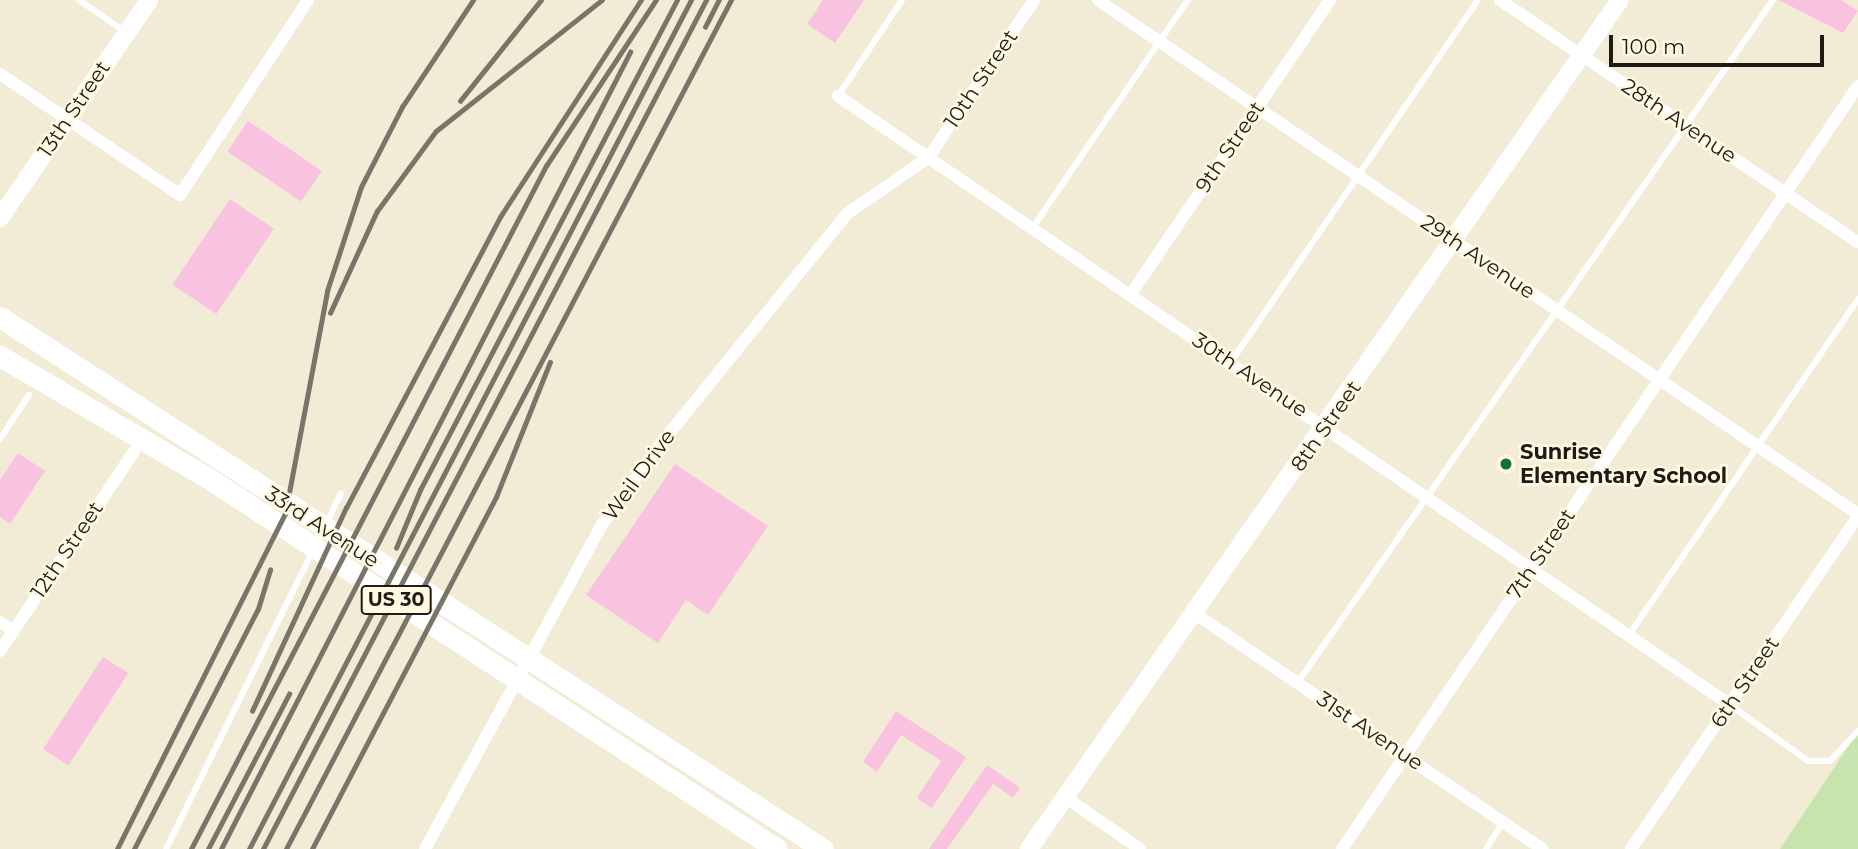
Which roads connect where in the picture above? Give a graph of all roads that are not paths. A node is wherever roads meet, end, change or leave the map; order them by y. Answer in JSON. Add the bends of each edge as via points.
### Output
{"nodes":[{"id":1,"x":79,"y":0,"type":"edge"},
{"id":2,"x":149,"y":0,"type":"edge"},
{"id":3,"x":902,"y":0,"type":"edge"},
{"id":4,"x":1034,"y":0,"type":"edge"},
{"id":5,"x":1098,"y":0,"type":"edge"},
{"id":6,"x":1188,"y":0,"type":"edge"},
{"id":7,"x":1330,"y":0,"type":"edge"},
{"id":8,"x":1478,"y":0,"type":"edge"},
{"id":9,"x":1500,"y":0,"type":"edge"},
{"id":10,"x":1620,"y":0,"type":"edge"},
{"id":11,"x":1773,"y":0,"type":"edge"},
{"id":12,"x":305,"y":1,"type":"edge"},
{"id":13,"x":127,"y":33,"type":"junction"},
{"id":14,"x":1160,"y":41,"type":"junction"},
{"id":15,"x":1582,"y":56,"type":"junction"},
{"id":16,"x":0,"y":74,"type":"edge"},
{"id":17,"x":1858,"y":86,"type":"edge"},
{"id":18,"x":838,"y":96,"type":"joint"},
{"id":19,"x":1256,"y":106,"type":"junction"},
{"id":20,"x":68,"y":119,"type":"junction"},
{"id":21,"x":1686,"y":127,"type":"junction"},
{"id":22,"x":928,"y":158,"type":"junction"},
{"id":23,"x":1359,"y":175,"type":"junction"},
{"id":24,"x":1785,"y":193,"type":"junction"},
{"id":25,"x":0,"y":218,"type":"edge"},
{"id":26,"x":1032,"y":227,"type":"junction"},
{"id":27,"x":1454,"y":240,"type":"junction"},
{"id":28,"x":1858,"y":242,"type":"edge"},
{"id":29,"x":1131,"y":294,"type":"junction"},
{"id":30,"x":1858,"y":299,"type":"edge"},
{"id":31,"x":1559,"y":312,"type":"junction"},
{"id":32,"x":4,"y":317,"type":"edge"},
{"id":33,"x":4,"y":359,"type":"edge"},
{"id":34,"x":1231,"y":362,"type":"junction"},
{"id":35,"x":1659,"y":380,"type":"junction"},
{"id":36,"x":29,"y":394,"type":"dead end"},
{"id":37,"x":1326,"y":425,"type":"junction"},
{"id":38,"x":0,"y":439,"type":"edge"},
{"id":39,"x":1757,"y":447,"type":"junction"},
{"id":40,"x":135,"y":450,"type":"dead end"},
{"id":41,"x":341,"y":494,"type":"dead end"},
{"id":42,"x":1427,"y":497,"type":"junction"},
{"id":43,"x":1858,"y":515,"type":"edge"},
{"id":44,"x":1531,"y":569,"type":"junction"},
{"id":45,"x":1197,"y":615,"type":"junction"},
{"id":46,"x":0,"y":622,"type":"edge"},
{"id":47,"x":13,"y":630,"type":"junction"},
{"id":48,"x":1628,"y":636,"type":"junction"},
{"id":49,"x":0,"y":650,"type":"edge"},
{"id":50,"x":1298,"y":682,"type":"junction"},
{"id":51,"x":1729,"y":704,"type":"junction"},
{"id":52,"x":1858,"y":731,"type":"edge"},
{"id":53,"x":1406,"y":755,"type":"junction"},
{"id":54,"x":1065,"y":797,"type":"junction"},
{"id":55,"x":1503,"y":822,"type":"junction"},
{"id":56,"x":166,"y":849,"type":"edge"},
{"id":57,"x":425,"y":849,"type":"edge"},
{"id":58,"x":777,"y":849,"type":"edge"},
{"id":59,"x":823,"y":849,"type":"edge"},
{"id":60,"x":1029,"y":849,"type":"edge"},
{"id":61,"x":1140,"y":849,"type":"edge"},
{"id":62,"x":1342,"y":849,"type":"edge"},
{"id":63,"x":1486,"y":849,"type":"edge"},
{"id":64,"x":1542,"y":849,"type":"edge"},
{"id":65,"x":1632,"y":849,"type":"edge"}],
"edges":[{"from":1,"to":13,"type":"lane"},
{"from":2,"to":13,"type":"main road","name":"13th Street"},
{"from":3,"to":18,"type":"lane"},
{"from":4,"to":22,"type":"street","name":"10th Street"},
{"from":5,"to":14,"type":"street","name":"29th Avenue"},
{"from":6,"to":14,"type":"lane"},
{"from":7,"to":19,"type":"street","name":"9th Street"},
{"from":8,"to":23,"type":"lane"},
{"from":9,"to":15,"type":"street","name":"28th Avenue"},
{"from":10,"to":15,"type":"main road","name":"8th Street"},
{"from":11,"to":21,"type":"lane"},
{"from":12,"to":20,"type":"street","via":[[180,195]]},
{"from":13,"to":20,"type":"main road","name":"13th Street"},
{"from":14,"to":19,"type":"street","name":"29th Avenue"},
{"from":14,"to":26,"type":"lane"},
{"from":15,"to":21,"type":"street","name":"28th Avenue"},
{"from":15,"to":27,"type":"main road","name":"8th Street"},
{"from":16,"to":20,"type":"street"},
{"from":17,"to":24,"type":"street","name":"7th Street"},
{"from":18,"to":22,"type":"street","name":"30th Avenue"},
{"from":19,"to":23,"type":"street","name":"29th Avenue"},
{"from":19,"to":29,"type":"street","name":"9th Street"},
{"from":20,"to":25,"type":"main road","name":"13th Street"},
{"from":21,"to":24,"type":"street","name":"28th Avenue"},
{"from":21,"to":31,"type":"lane"},
{"from":22,"to":26,"type":"street","name":"30th Avenue"},
{"from":22,"to":57,"type":"street","name":"Weil Drive","via":[[848,213],[659,446],[603,523]]},
{"from":23,"to":27,"type":"street","name":"29th Avenue"},
{"from":23,"to":34,"type":"lane"},
{"from":24,"to":28,"type":"street","name":"28th Avenue"},
{"from":24,"to":35,"type":"street","name":"7th Street"},
{"from":26,"to":29,"type":"street","name":"30th Avenue"},
{"from":27,"to":31,"type":"street","name":"29th Avenue"},
{"from":27,"to":37,"type":"main road","name":"8th Street"},
{"from":29,"to":34,"type":"street","name":"30th Avenue"},
{"from":30,"to":39,"type":"lane"},
{"from":31,"to":35,"type":"street","name":"29th Avenue"},
{"from":31,"to":42,"type":"lane"},
{"from":32,"to":59,"type":"highway","name":"33rd Avenue","number":"US 30"},
{"from":33,"to":58,"type":"highway","name":"33rd Avenue","number":"US 30","via":[[189,466]]},
{"from":34,"to":37,"type":"street","name":"30th Avenue"},
{"from":35,"to":39,"type":"street","name":"29th Avenue"},
{"from":35,"to":44,"type":"street","name":"7th Street"},
{"from":36,"to":38,"type":"lane"},
{"from":37,"to":42,"type":"street","name":"30th Avenue"},
{"from":37,"to":45,"type":"main road","name":"8th Street"},
{"from":39,"to":43,"type":"street","name":"29th Avenue"},
{"from":39,"to":48,"type":"lane"},
{"from":40,"to":47,"type":"street","name":"12th Street"},
{"from":41,"to":56,"type":"lane"},
{"from":42,"to":44,"type":"street","name":"30th Avenue"},
{"from":42,"to":50,"type":"lane"},
{"from":43,"to":51,"type":"street","name":"6th Street"},
{"from":44,"to":48,"type":"street","name":"30th Avenue"},
{"from":44,"to":53,"type":"street","name":"7th Street"},
{"from":45,"to":50,"type":"street","name":"31st Avenue"},
{"from":45,"to":54,"type":"main road","name":"8th Street"},
{"from":46,"to":47,"type":"street"},
{"from":47,"to":49,"type":"street","name":"12th Street"},
{"from":48,"to":51,"type":"street","name":"30th Avenue"},
{"from":50,"to":53,"type":"street","name":"31st Avenue"},
{"from":51,"to":52,"type":"lane","via":[[1808,761],[1830,761]]},
{"from":51,"to":65,"type":"street","name":"6th Street"},
{"from":53,"to":55,"type":"street","name":"31st Avenue"},
{"from":53,"to":62,"type":"street","name":"7th Street"},
{"from":54,"to":60,"type":"main road","name":"8th Street"},
{"from":54,"to":61,"type":"street"},
{"from":55,"to":63,"type":"lane"},
{"from":55,"to":64,"type":"street","name":"31st Avenue"}]}
